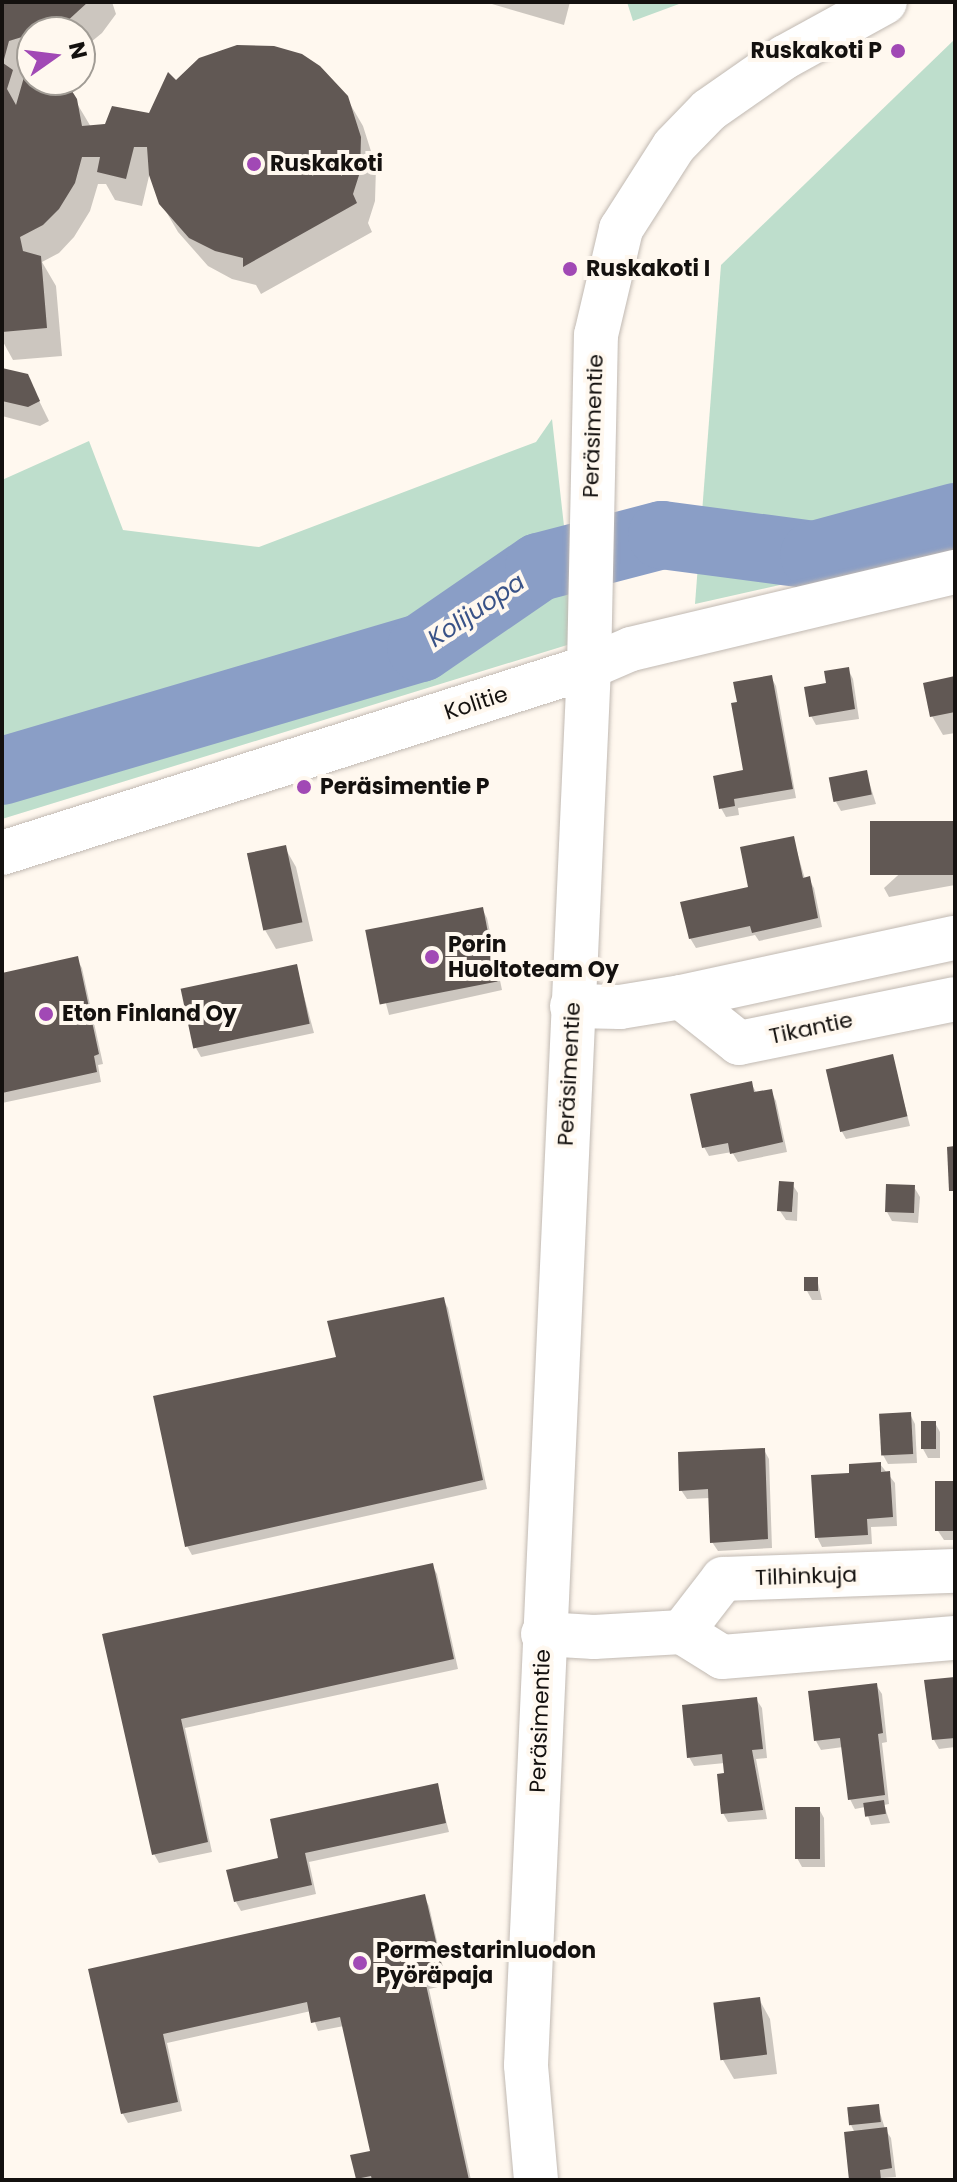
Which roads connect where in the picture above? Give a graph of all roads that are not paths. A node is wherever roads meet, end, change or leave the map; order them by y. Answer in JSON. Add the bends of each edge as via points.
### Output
{"nodes":[{"id":1,"x":885,"y":2,"type":"edge"},
{"id":2,"x":955,"y":572,"type":"edge"},
{"id":3,"x":589,"y":667,"type":"junction"},
{"id":4,"x":2,"y":853,"type":"edge"},
{"id":5,"x":955,"y":938,"type":"edge"},
{"id":6,"x":681,"y":997,"type":"junction"},
{"id":7,"x":955,"y":999,"type":"edge"},
{"id":8,"x":572,"y":1006,"type":"junction"},
{"id":9,"x":955,"y":1571,"type":"edge"},
{"id":10,"x":682,"y":1632,"type":"junction"},
{"id":11,"x":543,"y":1634,"type":"junction"},
{"id":12,"x":955,"y":1638,"type":"edge"},
{"id":13,"x":536,"y":2180,"type":"edge"}],
"edges":[{"from":1,"to":3,"type":"street","name":"Peräsimentie","via":[[785,57],[709,110],[674,146],[621,229],[596,335]]},
{"from":2,"to":3,"type":"street","name":"Kolitie","via":[[631,649]]},
{"from":3,"to":4,"type":"street","name":"Kolitie"},
{"from":3,"to":8,"type":"street","name":"Peräsimentie"},
{"from":5,"to":6,"type":"street"},
{"from":6,"to":7,"type":"street","name":"Tikantie","via":[[739,1043]]},
{"from":6,"to":8,"type":"street","via":[[620,1007]]},
{"from":8,"to":11,"type":"street","name":"Peräsimentie"},
{"from":9,"to":10,"type":"street","name":"Tilhinkuja","via":[[723,1579]]},
{"from":10,"to":11,"type":"street"},
{"from":10,"to":12,"type":"street","via":[[722,1657]]},
{"from":11,"to":13,"type":"street","name":"Peräsimentie","via":[[526,2065]]}]}
